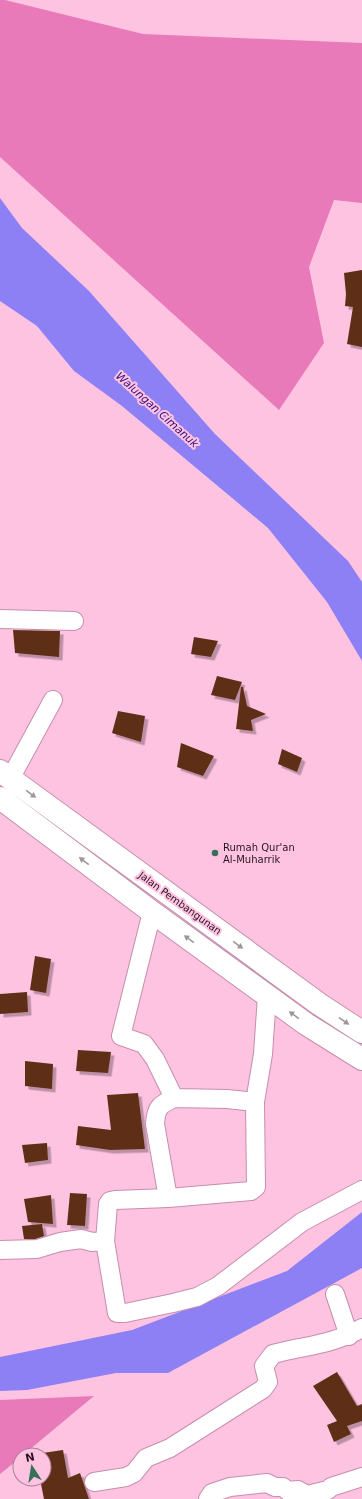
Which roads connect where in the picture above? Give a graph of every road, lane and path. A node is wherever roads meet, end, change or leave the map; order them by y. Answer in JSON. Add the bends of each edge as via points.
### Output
{"nodes":[{"id":1,"x":0,"y":619,"type":"edge"},
{"id":2,"x":74,"y":621,"type":"dead end"},
{"id":3,"x":53,"y":700,"type":"dead end"},
{"id":4,"x":3,"y":773,"type":"edge"},
{"id":5,"x":0,"y":798,"type":"edge"},
{"id":6,"x":152,"y":912,"type":"junction"},
{"id":7,"x":267,"y":996,"type":"junction"},
{"id":8,"x":362,"y":1032,"type":"edge"},
{"id":9,"x":362,"y":1059,"type":"edge"},
{"id":10,"x":174,"y":1098,"type":"junction"},
{"id":11,"x":255,"y":1102,"type":"junction"},
{"id":12,"x":362,"y":1190,"type":"edge"},
{"id":13,"x":168,"y":1198,"type":"junction"},
{"id":14,"x":105,"y":1241,"type":"junction"},
{"id":15,"x":0,"y":1250,"type":"edge"},
{"id":16,"x":335,"y":1294,"type":"dead end"},
{"id":17,"x":356,"y":1332,"type":"edge"},
{"id":18,"x":362,"y":1477,"type":"edge"},
{"id":19,"x":94,"y":1482,"type":"dead end"},
{"id":20,"x":208,"y":1499,"type":"edge"}],
"edges":[{"from":1,"to":2,"type":"street"},
{"from":3,"to":4,"type":"street"},
{"from":4,"to":8,"type":"main road","name":"Jalan Pembangunan","one_way":true,"via":[[294,986]]},
{"from":6,"to":5,"type":"main road","one_way":true},
{"from":7,"to":6,"type":"main road","one_way":true},
{"from":6,"to":10,"type":"street","via":[[121,1036],[144,1044],[155,1059]]},
{"from":9,"to":7,"type":"main road","one_way":true},
{"from":7,"to":11,"type":"street","via":[[263,1054]]},
{"from":10,"to":11,"type":"street"},
{"from":10,"to":13,"type":"street","via":[[162,1104],[156,1113],[155,1124]]},
{"from":11,"to":13,"type":"street","via":[[256,1187],[243,1192]]},
{"from":12,"to":14,"type":"street","via":[[302,1222],[218,1286],[197,1297],[120,1314],[115,1311]]},
{"from":13,"to":14,"type":"street","via":[[110,1201]]},
{"from":14,"to":15,"type":"street","via":[[92,1242],[82,1239],[37,1249]]},
{"from":16,"to":17,"type":"street"},
{"from":17,"to":19,"type":"street","via":[[273,1354],[264,1366],[268,1382],[263,1390],[170,1448],[146,1458],[134,1473]]},
{"from":18,"to":20,"type":"street","via":[[307,1495],[298,1490],[288,1491],[284,1487],[275,1487],[267,1483],[230,1487],[212,1493]]}]}
